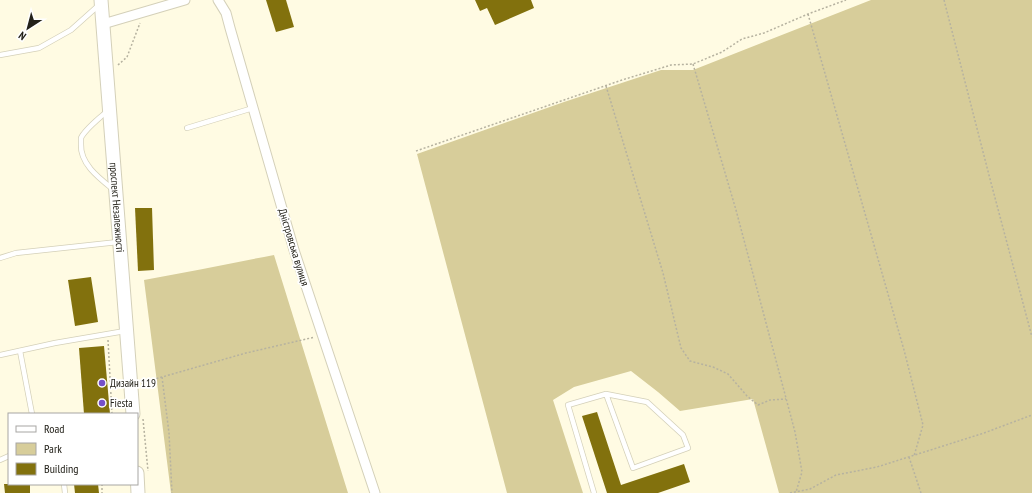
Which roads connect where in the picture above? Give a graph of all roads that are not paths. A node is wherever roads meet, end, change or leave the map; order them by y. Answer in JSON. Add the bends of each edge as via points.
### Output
{"nodes":[{"id":1,"x":185,"y":0,"type":"edge"},
{"id":2,"x":218,"y":0,"type":"edge"},
{"id":3,"x":102,"y":1,"type":"edge"},
{"id":4,"x":103,"y":24,"type":"junction"},
{"id":5,"x":0,"y":55,"type":"edge"},
{"id":6,"x":253,"y":108,"type":"junction"},
{"id":7,"x":110,"y":109,"type":"junction"},
{"id":8,"x":187,"y":128,"type":"dead end"},
{"id":9,"x":116,"y":191,"type":"junction"},
{"id":10,"x":120,"y":242,"type":"junction"},
{"id":11,"x":0,"y":258,"type":"edge"},
{"id":12,"x":126,"y":330,"type":"junction"},
{"id":13,"x":20,"y":351,"type":"junction"},
{"id":14,"x":0,"y":355,"type":"edge"},
{"id":15,"x":606,"y":394,"type":"junction"},
{"id":16,"x":32,"y":413,"type":"edge"},
{"id":17,"x":133,"y":413,"type":"edge"},
{"id":18,"x":375,"y":493,"type":"edge"},
{"id":19,"x":594,"y":493,"type":"edge"}],
"edges":[{"from":1,"to":4,"type":"street"},
{"from":2,"to":6,"type":"street","name":"Дністровська вулиця","via":[[226,13]]},
{"from":3,"to":4,"type":"main road","name":"проспект Незалежності"},
{"from":3,"to":5,"type":"lane","via":[[71,30],[39,48]]},
{"from":4,"to":7,"type":"main road","name":"проспект Незалежності"},
{"from":6,"to":8,"type":"lane"},
{"from":6,"to":18,"type":"street","name":"Дністровська вулиця","via":[[294,250]]},
{"from":7,"to":9,"type":"main road","name":"проспект Незалежності"},
{"from":7,"to":9,"type":"lane","via":[[91,125],[81,138],[80,151],[85,163]]},
{"from":9,"to":10,"type":"main road","name":"проспект Незалежності"},
{"from":10,"to":11,"type":"lane","via":[[16,253]]},
{"from":10,"to":12,"type":"main road","name":"проспект Незалежності"},
{"from":12,"to":13,"type":"lane"},
{"from":12,"to":17,"type":"main road","name":"проспект Незалежності"},
{"from":13,"to":14,"type":"lane"},
{"from":13,"to":16,"type":"lane"},
{"from":15,"to":15,"type":"lane","via":[[647,402],[683,435],[688,448],[633,468]]},
{"from":15,"to":19,"type":"lane","via":[[568,405]]}]}
